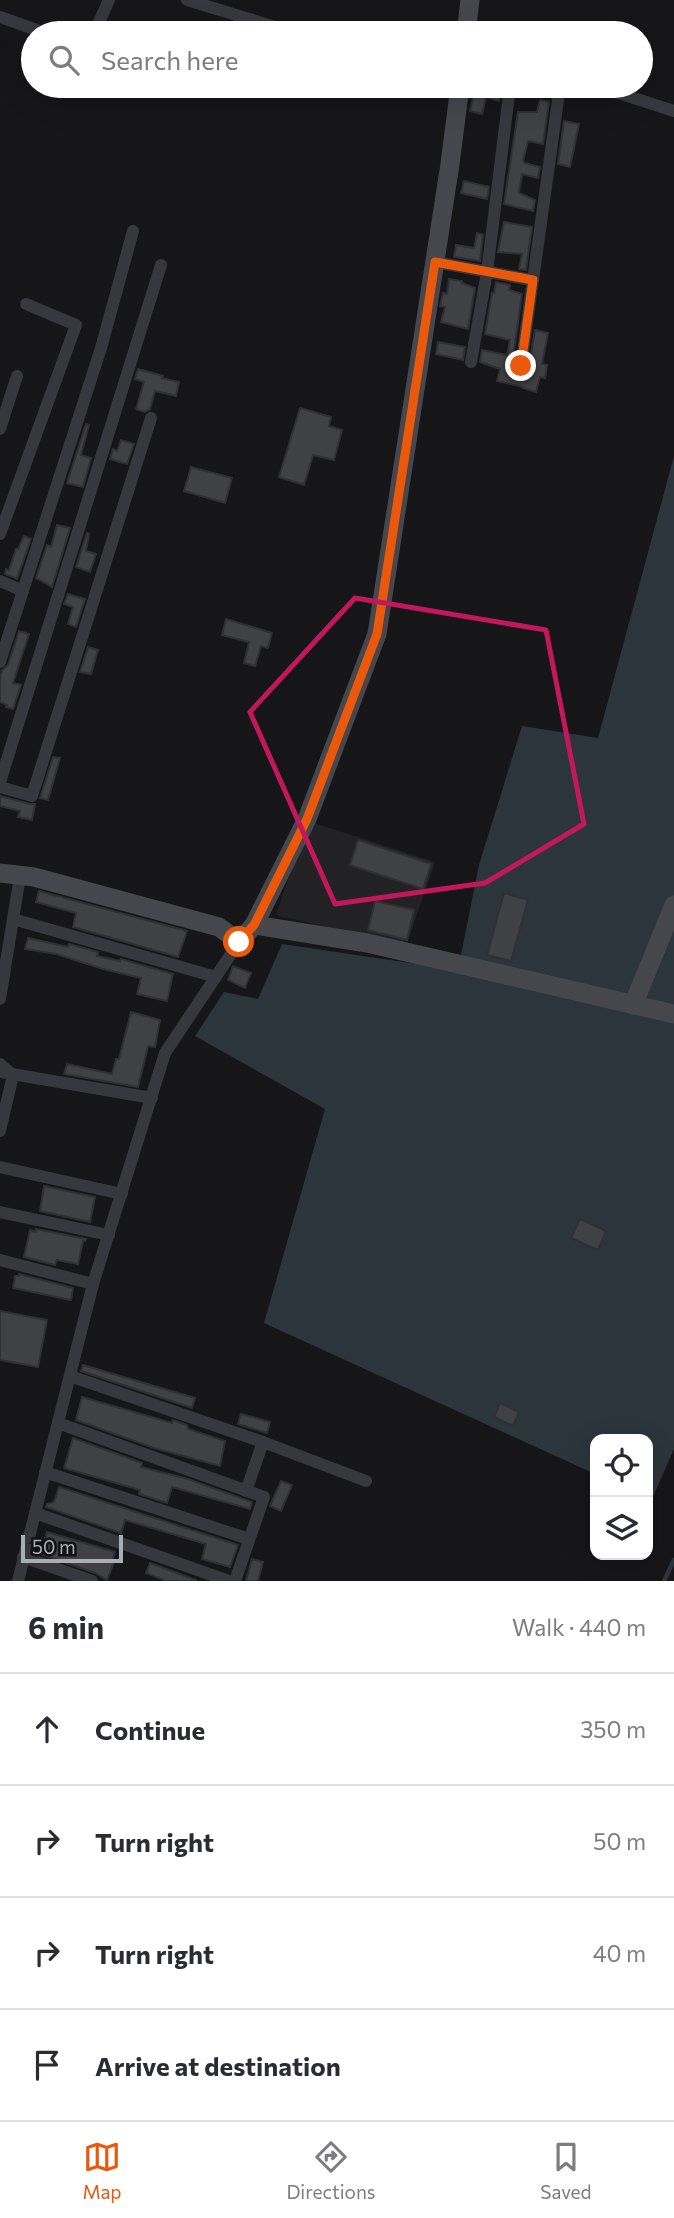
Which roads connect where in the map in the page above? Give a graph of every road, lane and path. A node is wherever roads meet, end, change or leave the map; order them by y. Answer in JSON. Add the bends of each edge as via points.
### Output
{"nodes":[{"id":1,"x":109,"y":0,"type":"edge"},
{"id":2,"x":187,"y":0,"type":"edge"},
{"id":3,"x":470,"y":0,"type":"edge"},
{"id":4,"x":0,"y":17,"type":"edge"},
{"id":5,"x":99,"y":21,"type":"edge"},
{"id":6,"x":256,"y":21,"type":"edge"},
{"id":7,"x":467,"y":21,"type":"edge"},
{"id":8,"x":21,"y":24,"type":"edge"},
{"id":9,"x":458,"y":98,"type":"edge"},
{"id":10,"x":509,"y":98,"type":"edge"},
{"id":11,"x":558,"y":98,"type":"edge"},
{"id":12,"x":634,"y":98,"type":"edge"},
{"id":13,"x":674,"y":111,"type":"edge"},
{"id":14,"x":133,"y":231,"type":"dead end"},
{"id":15,"x":435,"y":262,"type":"junction"},
{"id":16,"x":161,"y":265,"type":"dead end"},
{"id":17,"x":487,"y":272,"type":"junction"},
{"id":18,"x":533,"y":280,"type":"junction"},
{"id":19,"x":26,"y":304,"type":"dead end"},
{"id":20,"x":471,"y":362,"type":"dead end"},
{"id":21,"x":521,"y":366,"type":"dead end"},
{"id":22,"x":17,"y":376,"type":"dead end"},
{"id":23,"x":151,"y":418,"type":"dead end"},
{"id":24,"x":0,"y":429,"type":"edge"},
{"id":25,"x":0,"y":534,"type":"edge"},
{"id":26,"x":0,"y":581,"type":"edge"},
{"id":27,"x":23,"y":591,"type":"junction"},
{"id":28,"x":0,"y":662,"type":"edge"},
{"id":29,"x":0,"y":782,"type":"edge"},
{"id":30,"x":0,"y":788,"type":"edge"},
{"id":31,"x":0,"y":873,"type":"edge"},
{"id":32,"x":20,"y":876,"type":"junction"},
{"id":33,"x":674,"y":905,"type":"edge"},
{"id":34,"x":13,"y":919,"type":"junction"},
{"id":35,"x":254,"y":925,"type":"junction"},
{"id":36,"x":239,"y":942,"type":"junction"},
{"id":37,"x":216,"y":977,"type":"junction"},
{"id":38,"x":0,"y":999,"type":"edge"},
{"id":39,"x":634,"y":1005,"type":"junction"},
{"id":40,"x":674,"y":1014,"type":"edge"},
{"id":41,"x":0,"y":1063,"type":"edge"},
{"id":42,"x":0,"y":1072,"type":"edge"},
{"id":43,"x":13,"y":1075,"type":"junction"},
{"id":44,"x":152,"y":1098,"type":"junction"},
{"id":45,"x":0,"y":1131,"type":"edge"},
{"id":46,"x":0,"y":1167,"type":"edge"},
{"id":47,"x":122,"y":1194,"type":"junction"},
{"id":48,"x":0,"y":1212,"type":"edge"},
{"id":49,"x":109,"y":1235,"type":"junction"},
{"id":50,"x":0,"y":1260,"type":"edge"},
{"id":51,"x":93,"y":1284,"type":"junction"},
{"id":52,"x":70,"y":1376,"type":"junction"},
{"id":53,"x":58,"y":1423,"type":"junction"},
{"id":54,"x":263,"y":1441,"type":"junction"},
{"id":55,"x":45,"y":1472,"type":"junction"},
{"id":56,"x":366,"y":1481,"type":"dead end"},
{"id":57,"x":246,"y":1491,"type":"junction"},
{"id":58,"x":35,"y":1513,"type":"junction"},
{"id":59,"x":249,"y":1539,"type":"junction"},
{"id":60,"x":23,"y":1557,"type":"junction"},
{"id":61,"x":18,"y":1581,"type":"edge"},
{"id":62,"x":92,"y":1581,"type":"edge"},
{"id":63,"x":229,"y":1581,"type":"edge"},
{"id":64,"x":234,"y":1581,"type":"edge"}],
"edges":[{"from":1,"to":5,"type":"street"},
{"from":2,"to":6,"type":"street"},
{"from":3,"to":7,"type":"street"},
{"from":4,"to":8,"type":"street"},
{"from":9,"to":15,"type":"street"},
{"from":10,"to":17,"type":"street"},
{"from":11,"to":18,"type":"street"},
{"from":12,"to":13,"type":"street"},
{"from":14,"to":27,"type":"street","via":[[101,348]]},
{"from":15,"to":17,"type":"street"},
{"from":15,"to":35,"type":"street","via":[[377,634],[307,819]]},
{"from":16,"to":29,"type":"street"},
{"from":17,"to":18,"type":"street"},
{"from":17,"to":20,"type":"street"},
{"from":18,"to":21,"type":"street"},
{"from":19,"to":25,"type":"street","via":[[76,325]]},
{"from":22,"to":24,"type":"street"},
{"from":23,"to":30,"type":"street","via":[[32,796]]},
{"from":26,"to":27,"type":"street"},
{"from":27,"to":28,"type":"street"},
{"from":31,"to":32,"type":"street"},
{"from":32,"to":34,"type":"street"},
{"from":32,"to":36,"type":"street","via":[[219,927]]},
{"from":33,"to":39,"type":"street"},
{"from":34,"to":37,"type":"street"},
{"from":34,"to":38,"type":"street"},
{"from":35,"to":36,"type":"street"},
{"from":35,"to":39,"type":"street","via":[[367,943]]},
{"from":36,"to":37,"type":"street"},
{"from":37,"to":44,"type":"street","via":[[165,1054]]},
{"from":39,"to":40,"type":"street"},
{"from":41,"to":43,"type":"street"},
{"from":42,"to":43,"type":"street"},
{"from":43,"to":44,"type":"street"},
{"from":43,"to":45,"type":"street"},
{"from":44,"to":47,"type":"street"},
{"from":46,"to":47,"type":"street"},
{"from":47,"to":49,"type":"street"},
{"from":48,"to":49,"type":"street"},
{"from":49,"to":51,"type":"street"},
{"from":50,"to":51,"type":"street"},
{"from":51,"to":52,"type":"street"},
{"from":52,"to":53,"type":"street"},
{"from":52,"to":54,"type":"street"},
{"from":53,"to":55,"type":"street"},
{"from":53,"to":57,"type":"street"},
{"from":54,"to":56,"type":"street"},
{"from":54,"to":57,"type":"street"},
{"from":55,"to":58,"type":"street"},
{"from":55,"to":59,"type":"street"},
{"from":57,"to":59,"type":"street","via":[[264,1497]]},
{"from":58,"to":60,"type":"street"},
{"from":58,"to":63,"type":"street"},
{"from":59,"to":64,"type":"street"},
{"from":60,"to":61,"type":"street"},
{"from":60,"to":62,"type":"street"}]}
